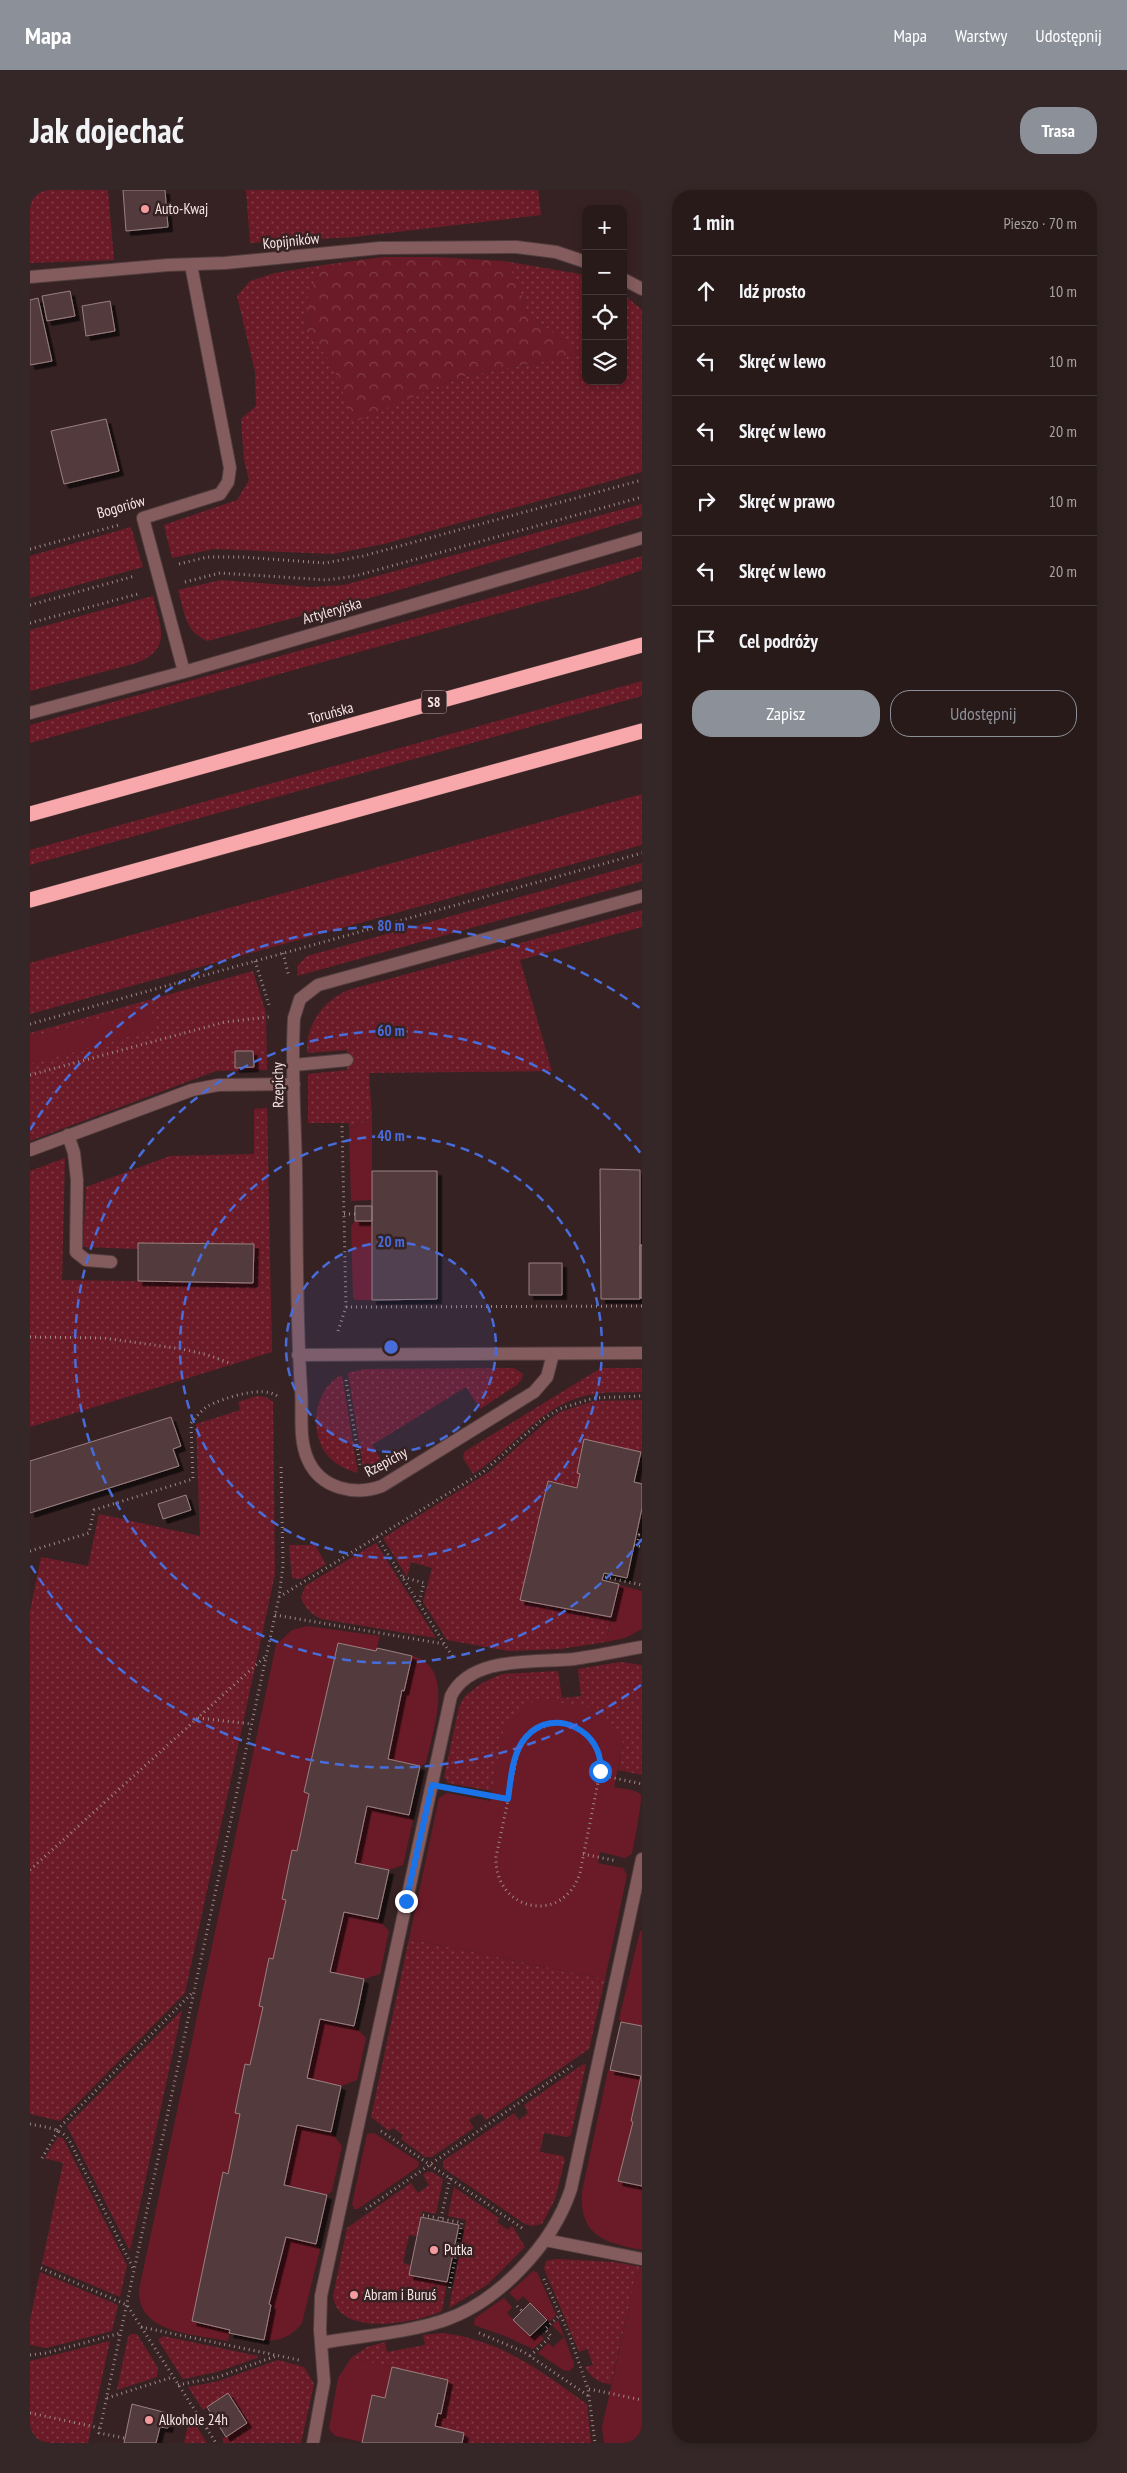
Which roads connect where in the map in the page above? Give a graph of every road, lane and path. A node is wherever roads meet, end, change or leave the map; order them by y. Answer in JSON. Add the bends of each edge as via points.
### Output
{"nodes":[{"id":1,"x":582,"y":261,"type":"edge"},
{"id":2,"x":191,"y":264,"type":"junction"},
{"id":3,"x":30,"y":276,"type":"edge"},
{"id":4,"x":627,"y":281,"type":"edge"},
{"id":5,"x":642,"y":289,"type":"edge"},
{"id":6,"x":642,"y":480,"type":"edge"},
{"id":7,"x":642,"y":497,"type":"edge"},
{"id":8,"x":143,"y":518,"type":"junction"},
{"id":9,"x":642,"y":538,"type":"edge"},
{"id":10,"x":30,"y":549,"type":"edge"},
{"id":11,"x":157,"y":570,"type":"junction"},
{"id":12,"x":162,"y":589,"type":"junction"},
{"id":13,"x":30,"y":605,"type":"edge"},
{"id":14,"x":30,"y":623,"type":"edge"},
{"id":15,"x":642,"y":645,"type":"edge"},
{"id":16,"x":184,"y":672,"type":"junction"},
{"id":17,"x":30,"y":714,"type":"edge"},
{"id":18,"x":642,"y":731,"type":"edge"},
{"id":19,"x":30,"y":814,"type":"edge"},
{"id":20,"x":642,"y":853,"type":"edge"},
{"id":21,"x":642,"y":896,"type":"edge"},
{"id":22,"x":30,"y":900,"type":"edge"},
{"id":23,"x":255,"y":961,"type":"junction"},
{"id":24,"x":30,"y":1024,"type":"edge"},
{"id":25,"x":347,"y":1060,"type":"dead end"},
{"id":26,"x":294,"y":1065,"type":"junction"},
{"id":27,"x":30,"y":1076,"type":"edge"},
{"id":28,"x":294,"y":1084,"type":"junction"},
{"id":29,"x":342,"y":1125,"type":"dead end"},
{"id":30,"x":68,"y":1135,"type":"junction"},
{"id":31,"x":30,"y":1150,"type":"edge"},
{"id":32,"x":344,"y":1214,"type":"junction"},
{"id":33,"x":356,"y":1214,"type":"dead end"},
{"id":34,"x":111,"y":1262,"type":"dead end"},
{"id":35,"x":642,"y":1306,"type":"edge"},
{"id":36,"x":30,"y":1337,"type":"edge"},
{"id":37,"x":642,"y":1353,"type":"edge"},
{"id":38,"x":552,"y":1354,"type":"junction"},
{"id":39,"x":298,"y":1355,"type":"junction"},
{"id":40,"x":342,"y":1355,"type":"junction"},
{"id":41,"x":232,"y":1364,"type":"dead end"},
{"id":42,"x":642,"y":1396,"type":"edge"},
{"id":43,"x":280,"y":1401,"type":"dead end"},
{"id":44,"x":364,"y":1492,"type":"junction"},
{"id":45,"x":642,"y":1536,"type":"edge"},
{"id":46,"x":377,"y":1537,"type":"junction"},
{"id":47,"x":642,"y":1547,"type":"edge"},
{"id":48,"x":30,"y":1551,"type":"edge"},
{"id":49,"x":402,"y":1577,"type":"junction"},
{"id":50,"x":606,"y":1577,"type":"dead end"},
{"id":51,"x":642,"y":1585,"type":"edge"},
{"id":52,"x":419,"y":1603,"type":"junction"},
{"id":53,"x":275,"y":1615,"type":"junction"},
{"id":54,"x":444,"y":1644,"type":"junction"},
{"id":55,"x":642,"y":1647,"type":"edge"},
{"id":56,"x":266,"y":1655,"type":"junction"},
{"id":57,"x":466,"y":1679,"type":"junction"},
{"id":58,"x":198,"y":1718,"type":"junction"},
{"id":59,"x":252,"y":1724,"type":"junction"},
{"id":60,"x":600,"y":1776,"type":"junction"},
{"id":61,"x":642,"y":1784,"type":"edge"},
{"id":62,"x":432,"y":1785,"type":"junction"},
{"id":63,"x":508,"y":1799,"type":"junction"},
{"id":64,"x":583,"y":1854,"type":"junction"},
{"id":65,"x":599,"y":1857,"type":"dead end"},
{"id":66,"x":642,"y":1859,"type":"edge"},
{"id":67,"x":30,"y":1870,"type":"edge"},
{"id":68,"x":194,"y":1991,"type":"junction"},
{"id":69,"x":602,"y":2046,"type":"junction"},
{"id":70,"x":360,"y":2117,"type":"junction"},
{"id":71,"x":30,"y":2124,"type":"edge"},
{"id":72,"x":57,"y":2131,"type":"junction"},
{"id":73,"x":42,"y":2158,"type":"dead end"},
{"id":74,"x":430,"y":2165,"type":"junction"},
{"id":75,"x":450,"y":2178,"type":"junction"},
{"id":76,"x":423,"y":2215,"type":"dead end"},
{"id":77,"x":441,"y":2218,"type":"junction"},
{"id":78,"x":335,"y":2230,"type":"junction"},
{"id":79,"x":544,"y":2241,"type":"junction"},
{"id":80,"x":533,"y":2254,"type":"junction"},
{"id":81,"x":642,"y":2259,"type":"edge"},
{"id":82,"x":41,"y":2268,"type":"dead end"},
{"id":83,"x":134,"y":2270,"type":"junction"},
{"id":84,"x":127,"y":2305,"type":"junction"},
{"id":85,"x":560,"y":2315,"type":"junction"},
{"id":86,"x":443,"y":2321,"type":"junction"},
{"id":87,"x":140,"y":2326,"type":"junction"},
{"id":88,"x":476,"y":2332,"type":"dead end"},
{"id":89,"x":121,"y":2333,"type":"junction"},
{"id":90,"x":321,"y":2343,"type":"junction"},
{"id":91,"x":30,"y":2355,"type":"edge"},
{"id":92,"x":278,"y":2356,"type":"junction"},
{"id":93,"x":530,"y":2356,"type":"junction"},
{"id":94,"x":323,"y":2365,"type":"junction"},
{"id":95,"x":173,"y":2377,"type":"junction"},
{"id":96,"x":178,"y":2385,"type":"junction"},
{"id":97,"x":588,"y":2389,"type":"junction"},
{"id":98,"x":107,"y":2398,"type":"junction"},
{"id":99,"x":590,"y":2398,"type":"junction"},
{"id":100,"x":642,"y":2400,"type":"edge"},
{"id":101,"x":30,"y":2412,"type":"edge"},
{"id":102,"x":217,"y":2422,"type":"dead end"},
{"id":103,"x":100,"y":2428,"type":"junction"},
{"id":104,"x":206,"y":2428,"type":"junction"},
{"id":105,"x":642,"y":2435,"type":"edge"},
{"id":106,"x":124,"y":2438,"type":"dead end"},
{"id":107,"x":216,"y":2443,"type":"edge"},
{"id":108,"x":313,"y":2443,"type":"edge"},
{"id":109,"x":595,"y":2443,"type":"edge"},
{"id":110,"x":640,"y":2443,"type":"edge"}],
"edges":[{"from":1,"to":2,"type":"street","name":"Kopijników","via":[[556,252],[516,247],[380,248],[225,264]]},
{"from":2,"to":3,"type":"street","name":"Kopijników"},
{"from":2,"to":8,"type":"street","name":"Bogoriów","via":[[230,468],[228,482],[220,494]]},
{"from":4,"to":5,"type":"street"},
{"from":6,"to":11,"type":"path","via":[[363,556],[325,562],[242,556],[207,558]]},
{"from":7,"to":12,"type":"path","via":[[355,576],[327,580],[220,573]]},
{"from":8,"to":10,"type":"path","name":"Bogoriów"},
{"from":8,"to":11,"type":"street"},
{"from":9,"to":16,"type":"street","name":"Artyleryjska"},
{"from":11,"to":12,"type":"street"},
{"from":11,"to":13,"type":"path"},
{"from":12,"to":14,"type":"path"},
{"from":12,"to":16,"type":"street"},
{"from":15,"to":19,"type":"highway","name":"Toruńska","number":"S8"},
{"from":16,"to":17,"type":"street","name":"Artyleryjska"},
{"from":18,"to":22,"type":"highway"},
{"from":20,"to":23,"type":"path"},
{"from":21,"to":26,"type":"street","name":"Rzepichy","via":[[318,985],[300,999],[294,1024]]},
{"from":23,"to":24,"type":"path"},
{"from":23,"to":27,"type":"path","via":[[273,1017],[218,1024]]},
{"from":25,"to":26,"type":"street"},
{"from":26,"to":28,"type":"street","name":"Rzepichy"},
{"from":28,"to":30,"type":"street","via":[[198,1088]]},
{"from":28,"to":39,"type":"street","name":"Rzepichy"},
{"from":29,"to":32,"type":"path"},
{"from":30,"to":31,"type":"street"},
{"from":30,"to":34,"type":"street","via":[[74,1152],[77,1180],[76,1252],[86,1260]]},
{"from":32,"to":33,"type":"path"},
{"from":32,"to":35,"type":"path","via":[[346,1307]]},
{"from":36,"to":41,"type":"path","via":[[104,1338],[189,1350]]},
{"from":37,"to":38,"type":"street"},
{"from":38,"to":40,"type":"street"},
{"from":38,"to":44,"type":"street","name":"Rzepichy","via":[[547,1377],[534,1392],[382,1486]]},
{"from":39,"to":40,"type":"street"},
{"from":39,"to":44,"type":"street","name":"Rzepichy","via":[[302,1440],[308,1461],[331,1483],[354,1492]]},
{"from":40,"to":44,"type":"path"},
{"from":42,"to":46,"type":"path","via":[[594,1398],[559,1409],[543,1419],[483,1472]]},
{"from":43,"to":48,"type":"path","via":[[274,1394],[259,1391],[207,1407],[191,1423],[193,1479],[94,1510],[89,1533]]},
{"from":45,"to":47,"type":"path","via":[[639,1535],[635,1545]]},
{"from":46,"to":49,"type":"path"},
{"from":46,"to":53,"type":"path","via":[[279,1597]]},
{"from":49,"to":52,"type":"path"},
{"from":49,"to":52,"type":"path","via":[[424,1583]]},
{"from":50,"to":51,"type":"path"},
{"from":52,"to":54,"type":"path"},
{"from":53,"to":54,"type":"path"},
{"from":53,"to":56,"type":"path"},
{"from":54,"to":57,"type":"path"},
{"from":55,"to":57,"type":"street","via":[[578,1658],[504,1664]]},
{"from":56,"to":58,"type":"path"},
{"from":56,"to":59,"type":"path"},
{"from":57,"to":62,"type":"street","via":[[454,1690],[449,1703]]},
{"from":58,"to":59,"type":"path"},
{"from":58,"to":67,"type":"path"},
{"from":59,"to":68,"type":"path"},
{"from":60,"to":61,"type":"path"},
{"from":60,"to":63,"type":"path","via":[[600,1754],[585,1732],[568,1724],[544,1726],[528,1735],[518,1748]]},
{"from":60,"to":64,"type":"path"},
{"from":62,"to":63,"type":"path"},
{"from":62,"to":70,"type":"street"},
{"from":63,"to":64,"type":"path","via":[[496,1866],[501,1884],[516,1900],[546,1906],[561,1900],[575,1886]]},
{"from":64,"to":65,"type":"path"},
{"from":66,"to":69,"type":"street"},
{"from":68,"to":72,"type":"path"},
{"from":68,"to":83,"type":"path"},
{"from":69,"to":74,"type":"path"},
{"from":69,"to":79,"type":"street","via":[[571,2189],[560,2219]]},
{"from":70,"to":74,"type":"path"},
{"from":70,"to":78,"type":"street"},
{"from":71,"to":72,"type":"path"},
{"from":72,"to":73,"type":"path"},
{"from":72,"to":83,"type":"path","via":[[69,2140]]},
{"from":74,"to":75,"type":"path"},
{"from":74,"to":78,"type":"path"},
{"from":75,"to":77,"type":"path"},
{"from":75,"to":79,"type":"path"},
{"from":76,"to":77,"type":"path"},
{"from":77,"to":86,"type":"path","via":[[462,2222]]},
{"from":78,"to":90,"type":"street","via":[[320,2303]]},
{"from":79,"to":80,"type":"street"},
{"from":79,"to":81,"type":"street"},
{"from":80,"to":85,"type":"path"},
{"from":80,"to":86,"type":"street","via":[[485,2298]]},
{"from":82,"to":84,"type":"path"},
{"from":83,"to":84,"type":"path"},
{"from":84,"to":87,"type":"path"},
{"from":84,"to":89,"type":"path"},
{"from":85,"to":93,"type":"path","via":[[544,2329],[551,2336]]},
{"from":85,"to":97,"type":"path"},
{"from":86,"to":90,"type":"street"},
{"from":87,"to":92,"type":"path"},
{"from":87,"to":95,"type":"path"},
{"from":88,"to":93,"type":"path"},
{"from":89,"to":91,"type":"path"},
{"from":89,"to":98,"type":"path"},
{"from":90,"to":94,"type":"street"},
{"from":92,"to":94,"type":"path"},
{"from":92,"to":96,"type":"path","via":[[218,2377]]},
{"from":93,"to":99,"type":"path"},
{"from":94,"to":108,"type":"street","via":[[322,2399]]},
{"from":95,"to":96,"type":"path"},
{"from":95,"to":98,"type":"path"},
{"from":96,"to":104,"type":"path"},
{"from":97,"to":99,"type":"path"},
{"from":97,"to":100,"type":"path"},
{"from":98,"to":103,"type":"path"},
{"from":99,"to":109,"type":"path"},
{"from":101,"to":103,"type":"path"},
{"from":102,"to":104,"type":"path"},
{"from":103,"to":106,"type":"path","via":[[100,2433]]},
{"from":104,"to":107,"type":"path"},
{"from":105,"to":110,"type":"path"}]}
